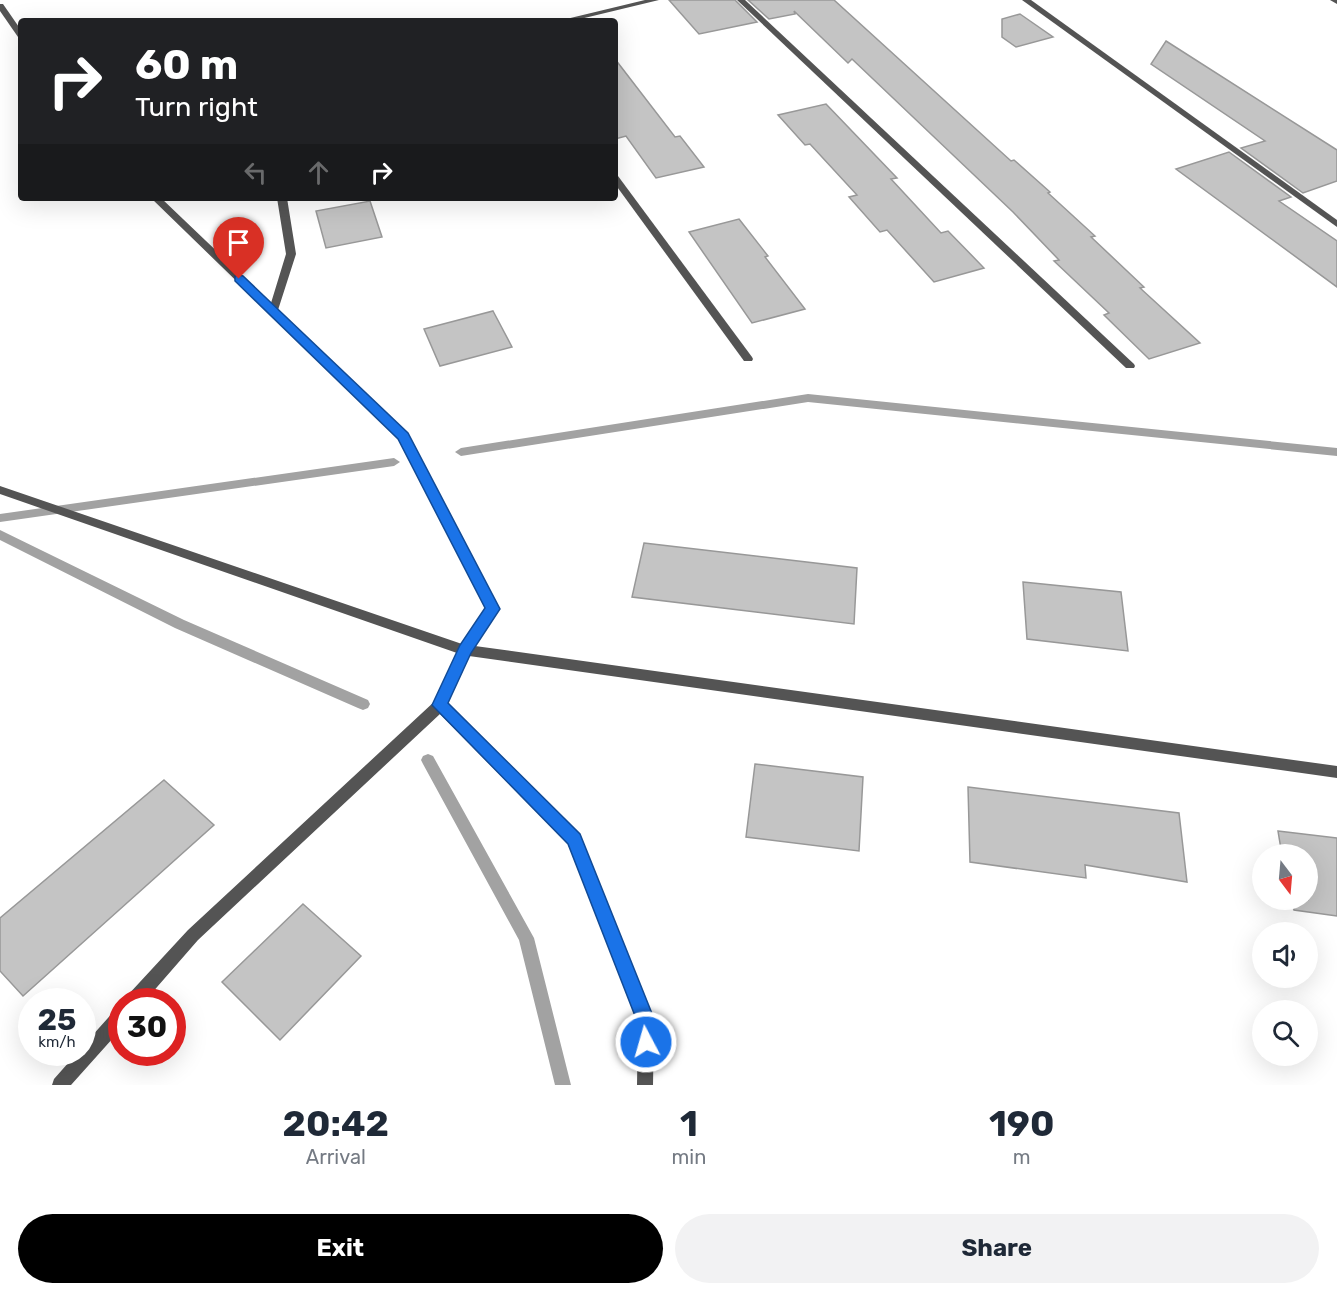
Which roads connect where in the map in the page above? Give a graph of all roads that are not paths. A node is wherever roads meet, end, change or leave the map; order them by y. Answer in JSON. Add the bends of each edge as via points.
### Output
{"nodes":[{"id":1,"x":655,"y":0,"type":"edge"},
{"id":2,"x":741,"y":0,"type":"edge"},
{"id":3,"x":1026,"y":0,"type":"edge"},
{"id":4,"x":0,"y":6,"type":"edge"},
{"id":5,"x":575,"y":18,"type":"edge"},
{"id":6,"x":18,"y":31,"type":"edge"},
{"id":7,"x":618,"y":182,"type":"edge"},
{"id":8,"x":159,"y":201,"type":"edge"},
{"id":9,"x":282,"y":201,"type":"edge"},
{"id":10,"x":1337,"y":224,"type":"edge"},
{"id":11,"x":273,"y":311,"type":"junction"},
{"id":12,"x":748,"y":359,"type":"dead end"},
{"id":13,"x":1130,"y":366,"type":"dead end"},
{"id":14,"x":0,"y":490,"type":"edge"},
{"id":15,"x":465,"y":650,"type":"junction"},
{"id":16,"x":440,"y":705,"type":"junction"},
{"id":17,"x":1337,"y":772,"type":"edge"},
{"id":18,"x":146,"y":988,"type":"edge"},
{"id":19,"x":108,"y":1032,"type":"edge"},
{"id":20,"x":60,"y":1085,"type":"edge"},
{"id":21,"x":645,"y":1085,"type":"edge"}],
"edges":[{"from":1,"to":5,"type":"street"},
{"from":2,"to":13,"type":"street"},
{"from":3,"to":10,"type":"street"},
{"from":4,"to":6,"type":"street"},
{"from":7,"to":12,"type":"street"},
{"from":8,"to":11,"type":"street"},
{"from":9,"to":11,"type":"street","via":[[291,255]]},
{"from":11,"to":15,"type":"street","via":[[403,437],[493,609]]},
{"from":14,"to":15,"type":"street"},
{"from":15,"to":16,"type":"street"},
{"from":15,"to":17,"type":"street"},
{"from":16,"to":18,"type":"street","via":[[193,935]]},
{"from":16,"to":21,"type":"street","via":[[574,840],[646,1021]]},
{"from":19,"to":20,"type":"street"}]}
